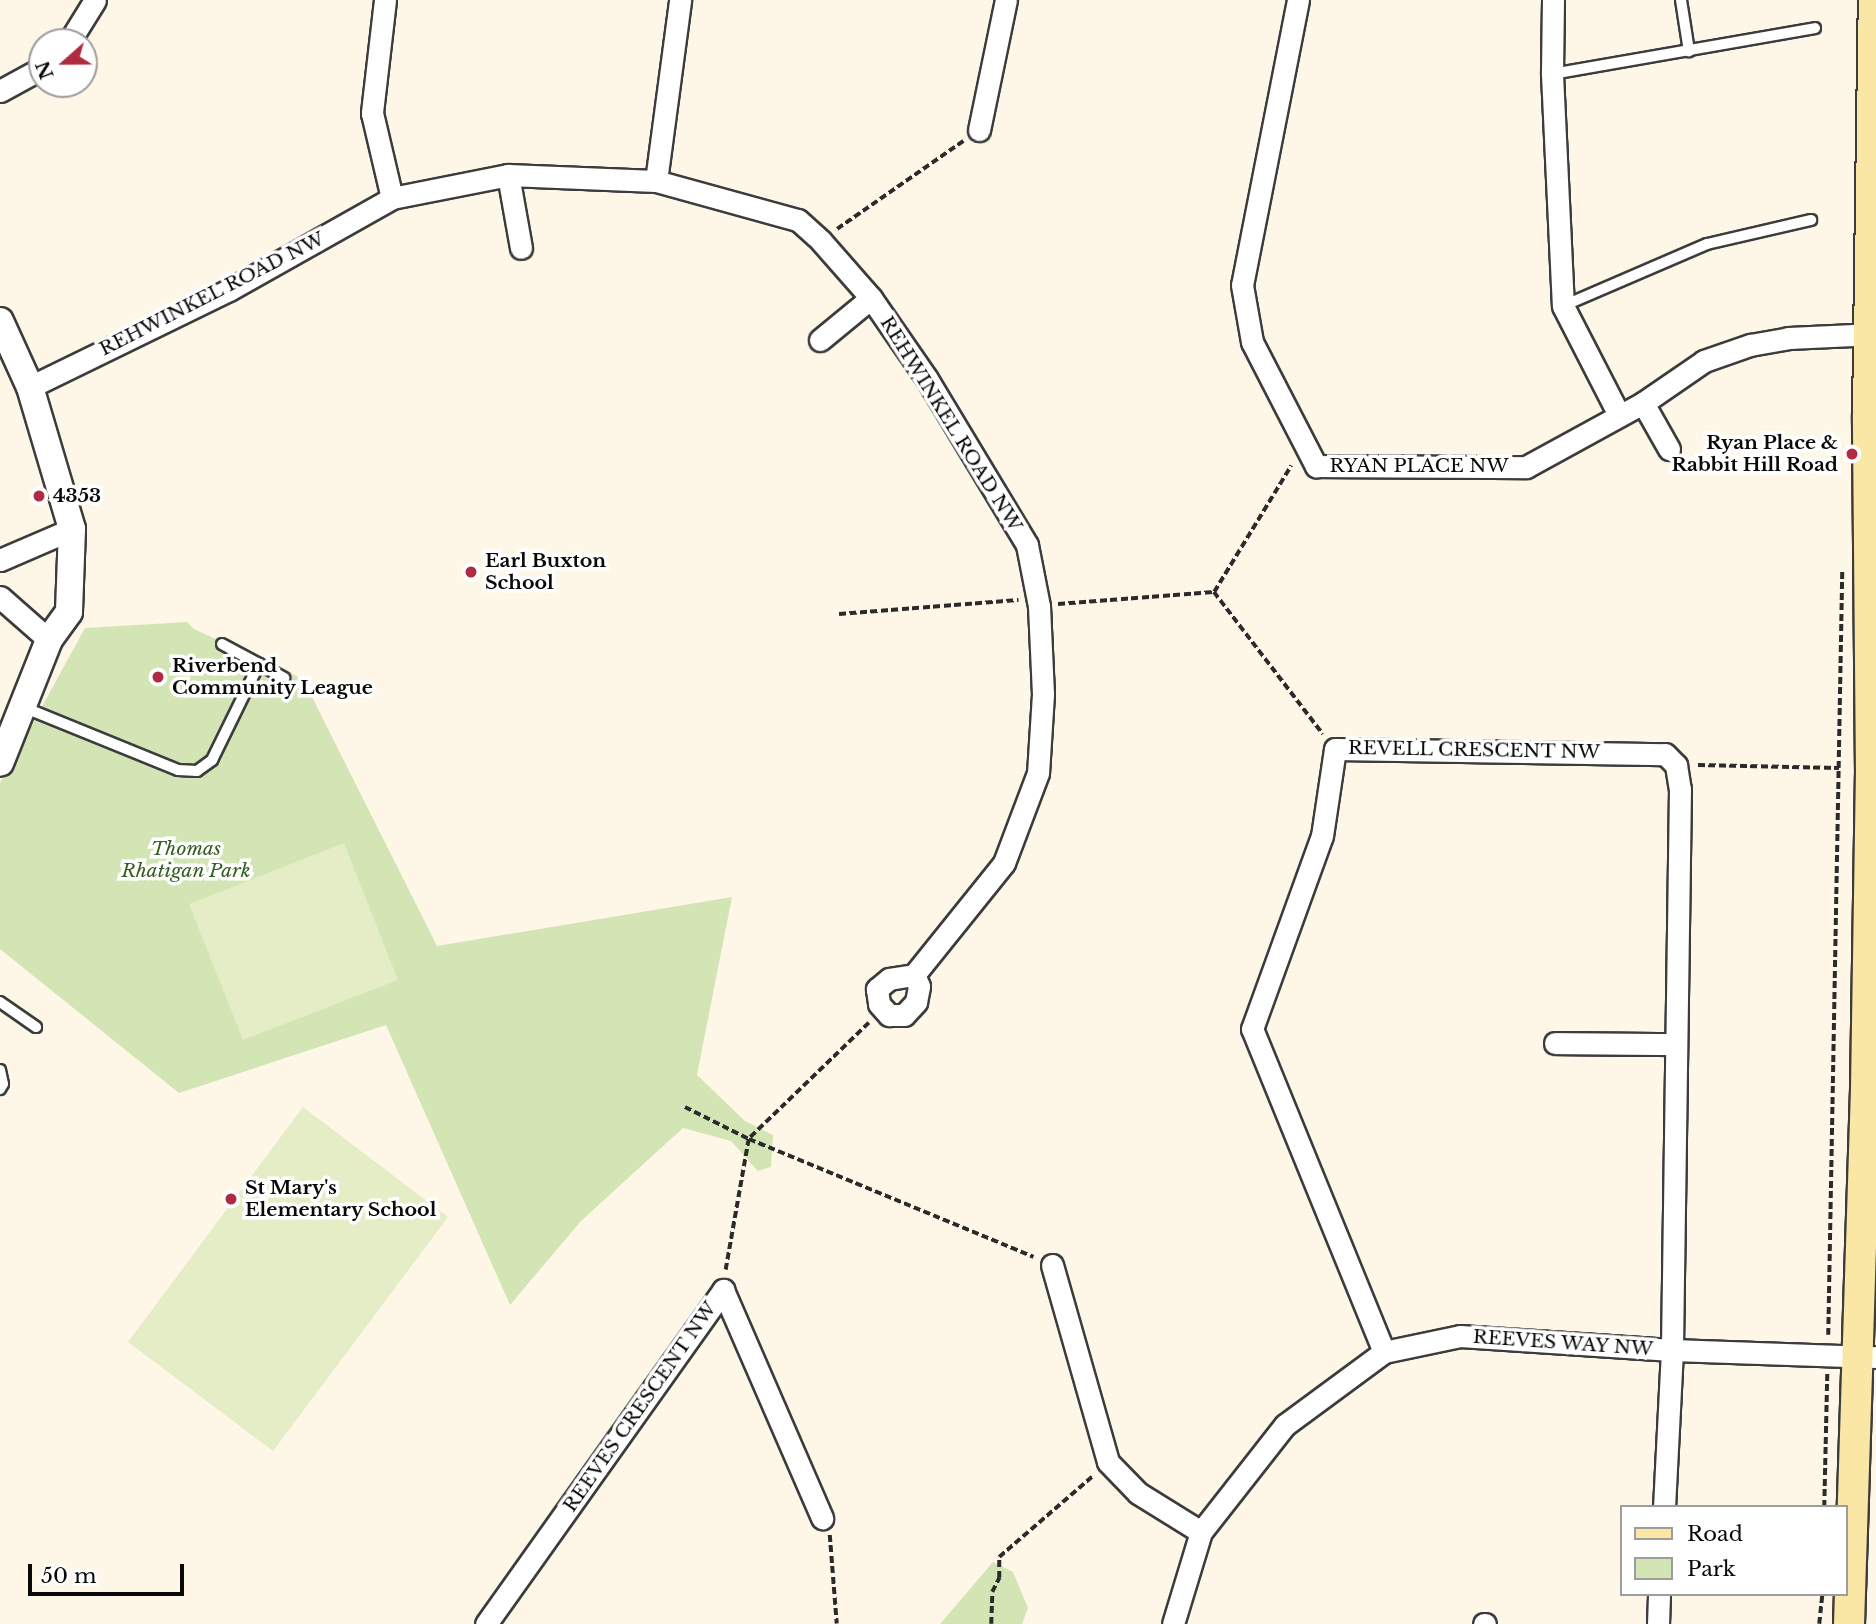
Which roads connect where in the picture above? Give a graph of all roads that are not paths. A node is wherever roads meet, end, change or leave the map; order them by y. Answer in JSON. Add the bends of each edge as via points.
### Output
{"nodes":[{"id":1,"x":95,"y":0,"type":"edge"},
{"id":2,"x":385,"y":0,"type":"edge"},
{"id":3,"x":680,"y":0,"type":"edge"},
{"id":4,"x":1006,"y":0,"type":"edge"},
{"id":5,"x":1298,"y":0,"type":"edge"},
{"id":6,"x":1553,"y":0,"type":"edge"},
{"id":7,"x":1681,"y":0,"type":"edge"},
{"id":8,"x":1874,"y":0,"type":"edge"},
{"id":9,"x":78,"y":28,"type":"edge"},
{"id":10,"x":1815,"y":28,"type":"dead end"},
{"id":11,"x":1689,"y":51,"type":"junction"},
{"id":12,"x":1552,"y":74,"type":"junction"},
{"id":13,"x":28,"y":76,"type":"edge"},
{"id":14,"x":0,"y":91,"type":"edge"},
{"id":15,"x":979,"y":130,"type":"road end"},
{"id":16,"x":508,"y":175,"type":"junction"},
{"id":17,"x":656,"y":181,"type":"junction"},
{"id":18,"x":392,"y":198,"type":"junction"},
{"id":19,"x":1811,"y":220,"type":"dead end"},
{"id":20,"x":521,"y":248,"type":"dead end"},
{"id":21,"x":871,"y":298,"type":"junction"},
{"id":22,"x":1563,"y":306,"type":"junction"},
{"id":23,"x":0,"y":321,"type":"edge"},
{"id":24,"x":1873,"y":334,"type":"edge"},
{"id":25,"x":820,"y":340,"type":"dead end"},
{"id":26,"x":30,"y":387,"type":"junction"},
{"id":27,"x":1643,"y":403,"type":"junction"},
{"id":28,"x":1619,"y":415,"type":"junction"},
{"id":29,"x":1669,"y":449,"type":"dead end"},
{"id":30,"x":72,"y":529,"type":"junction"},
{"id":31,"x":0,"y":559,"type":"edge"},
{"id":32,"x":0,"y":597,"type":"edge"},
{"id":33,"x":49,"y":640,"type":"junction"},
{"id":34,"x":222,"y":644,"type":"dead end"},
{"id":35,"x":258,"y":664,"type":"junction"},
{"id":36,"x":284,"y":678,"type":"dead end"},
{"id":37,"x":23,"y":707,"type":"junction"},
{"id":38,"x":0,"y":763,"type":"edge"},
{"id":39,"x":1873,"y":774,"type":"edge"},
{"id":40,"x":0,"y":1002,"type":"edge"},
{"id":41,"x":883,"y":1009,"type":"road end"},
{"id":42,"x":36,"y":1027,"type":"dead end"},
{"id":43,"x":1555,"y":1043,"type":"dead end"},
{"id":44,"x":1675,"y":1044,"type":"junction"},
{"id":45,"x":0,"y":1070,"type":"edge"},
{"id":46,"x":0,"y":1089,"type":"edge"},
{"id":47,"x":1052,"y":1265,"type":"road end"},
{"id":48,"x":1672,"y":1350,"type":"junction"},
{"id":49,"x":1384,"y":1352,"type":"junction"},
{"id":50,"x":1867,"y":1356,"type":"edge"},
{"id":51,"x":1664,"y":1505,"type":"edge"},
{"id":52,"x":822,"y":1518,"type":"road end"},
{"id":53,"x":1201,"y":1532,"type":"junction"},
{"id":54,"x":1659,"y":1596,"type":"edge"},
{"id":55,"x":486,"y":1624,"type":"edge"},
{"id":56,"x":1173,"y":1624,"type":"edge"},
{"id":57,"x":1658,"y":1624,"type":"edge"},
{"id":58,"x":1849,"y":1624,"type":"edge"}],
"edges":[{"from":1,"to":9,"type":"street"},
{"from":2,"to":18,"type":"street","via":[[372,113]]},
{"from":3,"to":17,"type":"street"},
{"from":4,"to":15,"type":"street"},
{"from":5,"to":28,"type":"street","name":"RYAN PLACE NW","via":[[1242,285],[1252,342],[1316,466],[1526,467]]},
{"from":6,"to":12,"type":"street"},
{"from":7,"to":11,"type":"lane"},
{"from":8,"to":24,"type":"main road"},
{"from":10,"to":11,"type":"lane"},
{"from":11,"to":12,"type":"lane"},
{"from":12,"to":22,"type":"street"},
{"from":13,"to":14,"type":"street"},
{"from":16,"to":17,"type":"street","name":"REHWINKEL ROAD NW"},
{"from":16,"to":18,"type":"street","name":"REHWINKEL ROAD NW"},
{"from":16,"to":20,"type":"street"},
{"from":17,"to":21,"type":"street","name":"REHWINKEL ROAD NW","via":[[798,220]]},
{"from":18,"to":26,"type":"street","name":"REHWINKEL ROAD NW","via":[[229,290]]},
{"from":19,"to":22,"type":"lane","via":[[1707,244]]},
{"from":21,"to":25,"type":"street","name":"REHWINKEL ROAD NW"},
{"from":21,"to":41,"type":"street","name":"REHWINKEL ROAD NW","via":[[927,379],[1027,545],[1038,602],[1043,694],[1038,773],[1004,863],[914,975],[888,979],[877,989]]},
{"from":22,"to":28,"type":"street"},
{"from":23,"to":26,"type":"street"},
{"from":24,"to":27,"type":"street","name":"RYAN PLACE NW","via":[[1788,338],[1750,345],[1704,361]]},
{"from":24,"to":39,"type":"main road"},
{"from":26,"to":30,"type":"street"},
{"from":27,"to":28,"type":"street","name":"RYAN PLACE NW"},
{"from":27,"to":29,"type":"street"},
{"from":30,"to":31,"type":"street"},
{"from":30,"to":33,"type":"street","via":[[69,612]]},
{"from":32,"to":33,"type":"street"},
{"from":33,"to":37,"type":"street"},
{"from":34,"to":35,"type":"lane"},
{"from":35,"to":36,"type":"lane"},
{"from":35,"to":37,"type":"lane","via":[[212,760],[197,771],[178,770]]},
{"from":37,"to":38,"type":"street"},
{"from":39,"to":50,"type":"main road","via":[[1866,1088]]},
{"from":40,"to":42,"type":"lane"},
{"from":43,"to":44,"type":"street"},
{"from":44,"to":48,"type":"street"},
{"from":44,"to":49,"type":"street","name":"REVELL CRESCENT NW","via":[[1680,789],[1676,765],[1665,754],[1335,749],[1322,836],[1252,1030]]},
{"from":45,"to":46,"type":"lane"},
{"from":47,"to":53,"type":"street","via":[[1108,1462],[1138,1493]]},
{"from":48,"to":49,"type":"street","name":"REEVES WAY NW","via":[[1460,1336]]},
{"from":48,"to":50,"type":"street","name":"REEVES WAY NW"},
{"from":48,"to":51,"type":"street"},
{"from":49,"to":53,"type":"street","name":"REEVES WAY NW","via":[[1285,1424]]},
{"from":50,"to":58,"type":"main road"},
{"from":52,"to":55,"type":"street","name":"REEVES CRESCENT NW","via":[[723,1290]]},
{"from":53,"to":56,"type":"street","name":"REEVES WAY NW"},
{"from":54,"to":57,"type":"street"}]}
